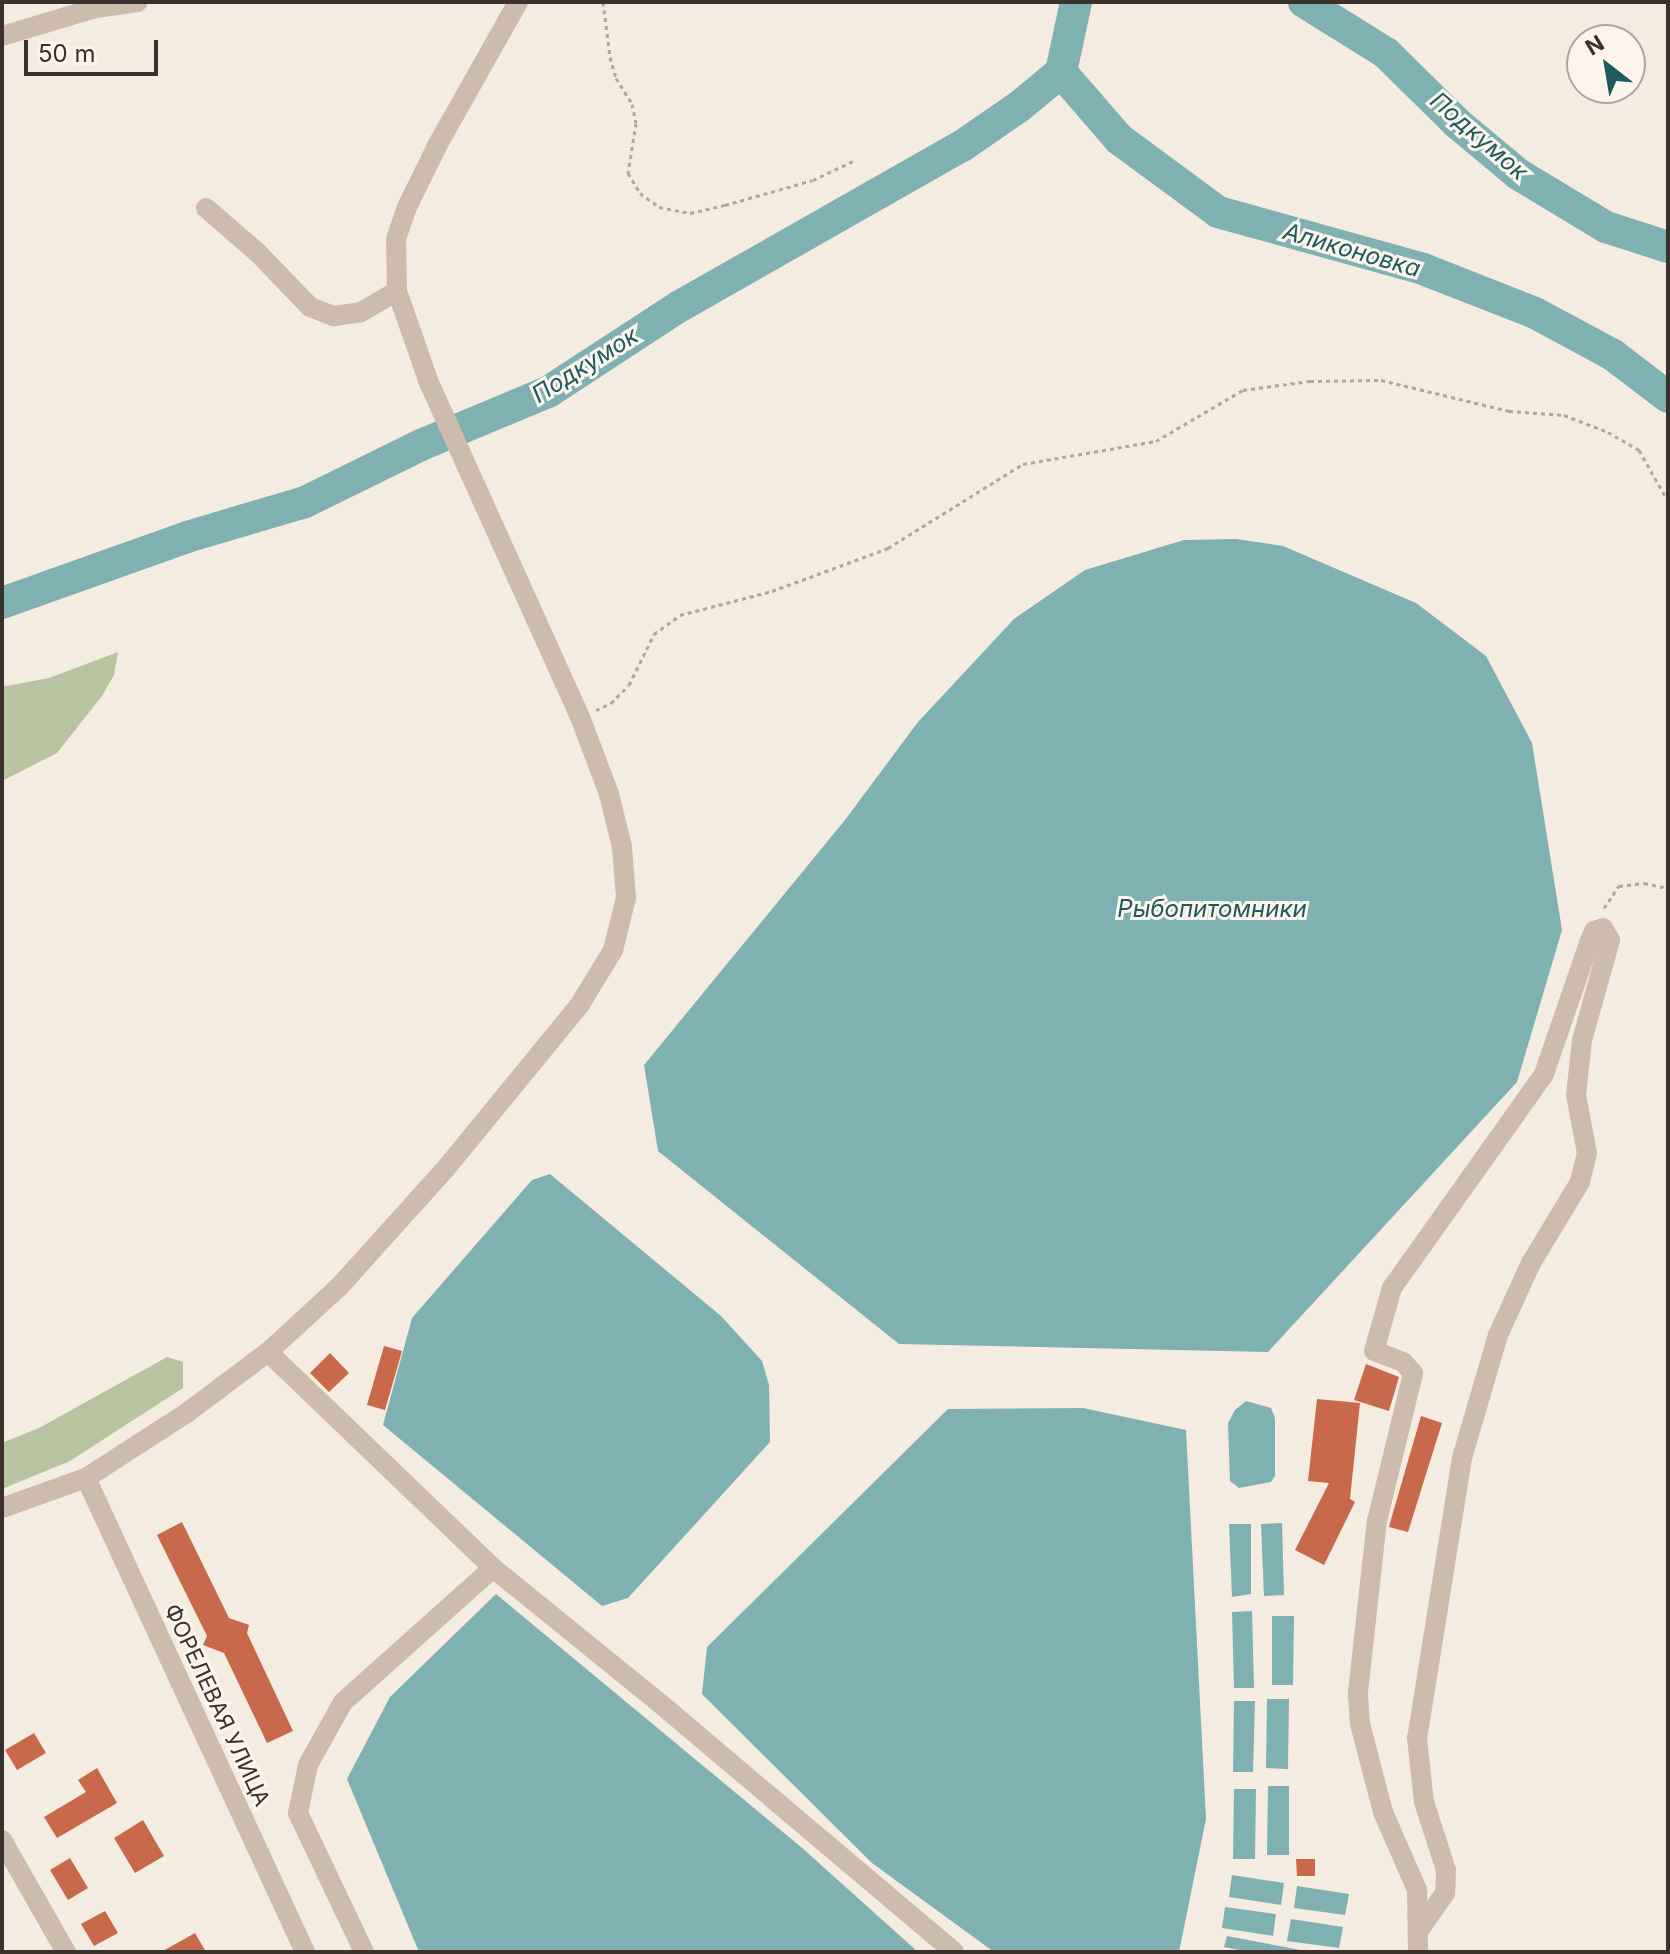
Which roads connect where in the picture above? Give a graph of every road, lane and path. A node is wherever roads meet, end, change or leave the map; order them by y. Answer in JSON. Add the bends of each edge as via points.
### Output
{"nodes":[{"id":1,"x":138,"y":2,"type":"edge"},
{"id":2,"x":518,"y":2,"type":"edge"},
{"id":3,"x":603,"y":2,"type":"edge"},
{"id":4,"x":2,"y":36,"type":"edge"},
{"id":5,"x":853,"y":161,"type":"dead end"},
{"id":6,"x":206,"y":208,"type":"dead end"},
{"id":7,"x":397,"y":291,"type":"junction"},
{"id":8,"x":1668,"y":501,"type":"edge"},
{"id":9,"x":580,"y":717,"type":"junction"},
{"id":10,"x":1668,"y":888,"type":"edge"},
{"id":11,"x":1603,"y":928,"type":"junction"},
{"id":12,"x":268,"y":1352,"type":"junction"},
{"id":13,"x":86,"y":1478,"type":"junction"},
{"id":14,"x":2,"y":1508,"type":"edge"},
{"id":15,"x":493,"y":1568,"type":"junction"},
{"id":16,"x":2,"y":1840,"type":"edge"},
{"id":17,"x":1420,"y":1929,"type":"junction"},
{"id":18,"x":66,"y":1952,"type":"edge"},
{"id":19,"x":305,"y":1952,"type":"edge"},
{"id":20,"x":364,"y":1952,"type":"edge"},
{"id":21,"x":954,"y":1952,"type":"edge"},
{"id":22,"x":1418,"y":1952,"type":"edge"}],
"edges":[{"from":1,"to":4,"type":"street","via":[[96,8]]},
{"from":2,"to":7,"type":"street","via":[[407,207],[396,239]]},
{"from":3,"to":5,"type":"path","via":[[610,57],[636,123],[628,173],[640,193],[659,207],[690,213],[714,208],[813,180]]},
{"from":6,"to":7,"type":"street","via":[[310,307],[334,316],[361,312]]},
{"from":7,"to":9,"type":"street","via":[[428,380]]},
{"from":8,"to":9,"type":"path","via":[[1639,450],[1564,415],[1509,411],[1381,380],[1310,381],[1243,390],[1156,441],[1023,464],[888,548],[772,591],[680,615],[654,634],[629,685],[611,703]]},
{"from":9,"to":12,"type":"street","via":[[622,847],[626,898],[613,950],[579,1006],[447,1167],[339,1287]]},
{"from":10,"to":11,"type":"path","via":[[1644,883],[1619,886],[1601,911]]},
{"from":11,"to":17,"type":"street","via":[[1610,940],[1582,1040],[1576,1095],[1587,1153],[1580,1182],[1531,1263],[1498,1335],[1462,1458],[1417,1738],[1424,1802],[1446,1870],[1445,1893]]},
{"from":11,"to":17,"type":"street","via":[[1594,931],[1544,1074],[1392,1288],[1374,1351],[1403,1362],[1413,1373],[1377,1521],[1358,1692],[1360,1724],[1383,1812],[1417,1890]]},
{"from":12,"to":13,"type":"street"},
{"from":12,"to":15,"type":"street"},
{"from":13,"to":14,"type":"street"},
{"from":13,"to":19,"type":"street","name":"ФОРЕЛЕВАЯ УЛИЦА"},
{"from":15,"to":20,"type":"street","via":[[343,1702],[308,1765],[298,1813]]},
{"from":15,"to":21,"type":"street"},
{"from":16,"to":18,"type":"street"},
{"from":17,"to":22,"type":"street"}]}
